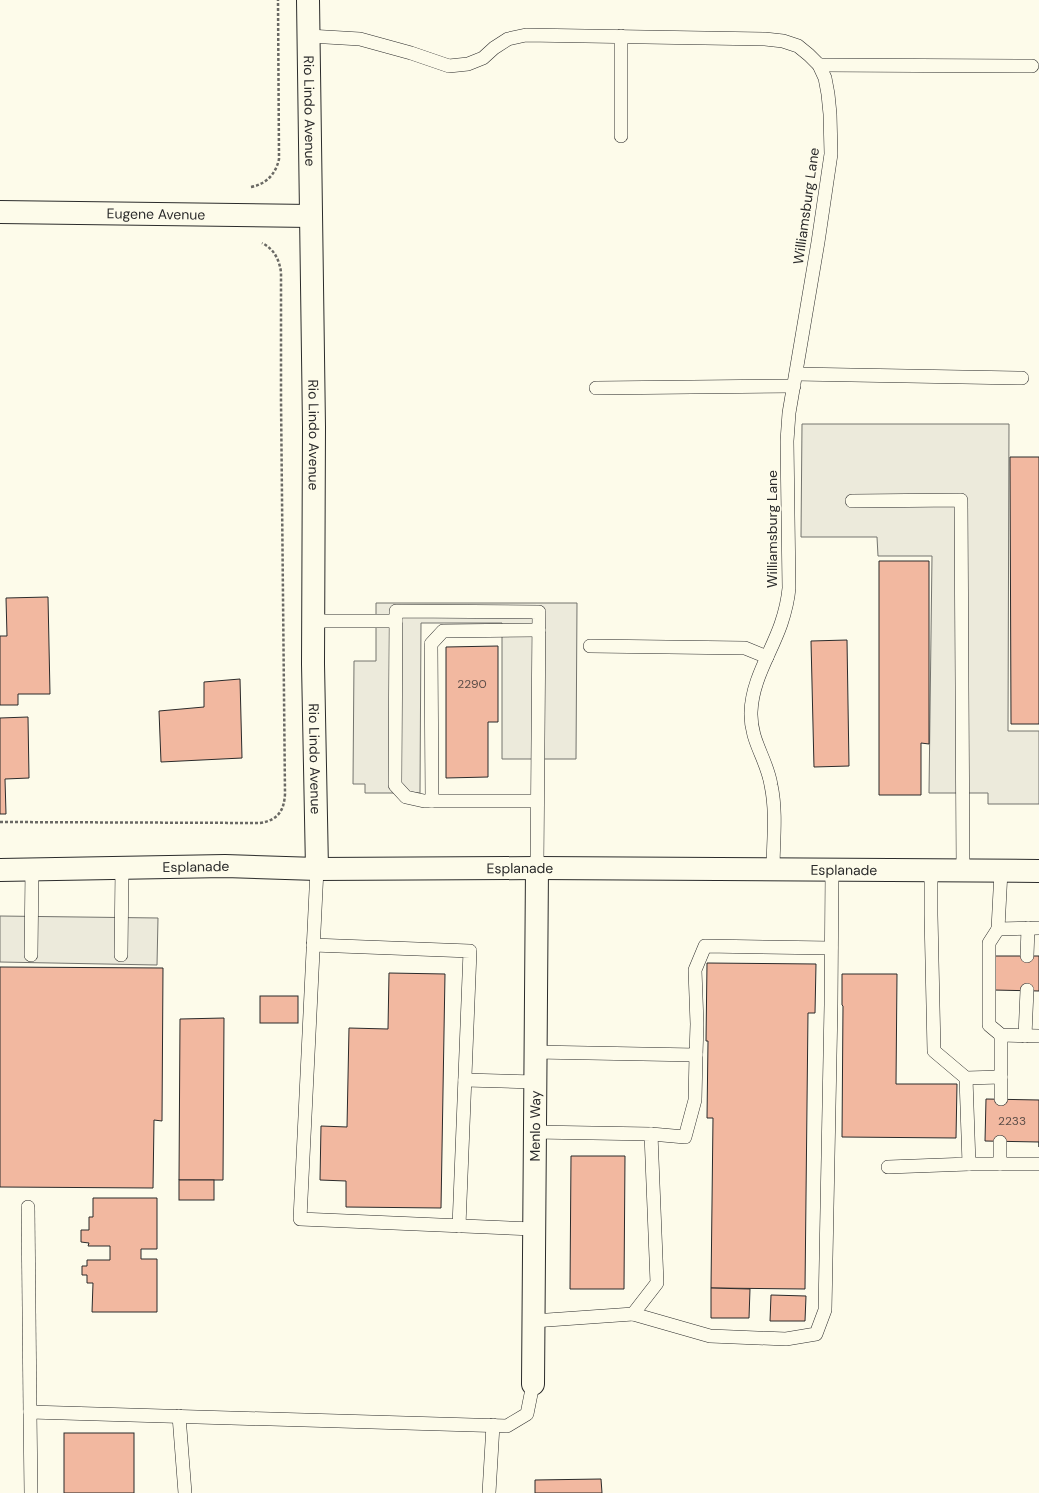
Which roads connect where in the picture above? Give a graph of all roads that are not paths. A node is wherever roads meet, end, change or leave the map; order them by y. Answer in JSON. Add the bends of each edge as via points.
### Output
{"nodes":[{"id":1,"x":308,"y":0,"type":"edge"},
{"id":2,"x":309,"y":36,"type":"junction"},
{"id":3,"x":621,"y":36,"type":"junction"},
{"id":4,"x":819,"y":65,"type":"junction"},
{"id":5,"x":1032,"y":66,"type":"dead end"},
{"id":6,"x":620,"y":136,"type":"dead end"},
{"id":7,"x":0,"y":212,"type":"edge"},
{"id":8,"x":311,"y":216,"type":"junction"},
{"id":9,"x":1022,"y":378,"type":"dead end"},
{"id":10,"x":795,"y":380,"type":"junction"},
{"id":11,"x":596,"y":388,"type":"dead end"},
{"id":12,"x":852,"y":501,"type":"dead end"},
{"id":13,"x":313,"y":621,"type":"junction"},
{"id":14,"x":396,"y":622,"type":"junction"},
{"id":15,"x":539,"y":630,"type":"junction"},
{"id":16,"x":590,"y":646,"type":"dead end"},
{"id":17,"x":767,"y":657,"type":"junction"},
{"id":18,"x":432,"y":801,"type":"junction"},
{"id":19,"x":537,"y":802,"type":"junction"},
{"id":20,"x":122,"y":868,"type":"junction"},
{"id":21,"x":537,"y":868,"type":"junction"},
{"id":22,"x":32,"y":869,"type":"junction"},
{"id":23,"x":317,"y":869,"type":"junction"},
{"id":24,"x":0,"y":870,"type":"edge"},
{"id":25,"x":773,"y":870,"type":"junction"},
{"id":26,"x":832,"y":870,"type":"junction"},
{"id":27,"x":931,"y":870,"type":"junction"},
{"id":28,"x":963,"y":871,"type":"junction"},
{"id":29,"x":1001,"y":871,"type":"junction"},
{"id":30,"x":1039,"y":871,"type":"edge"},
{"id":31,"x":1034,"y":928,"type":"edge"},
{"id":32,"x":998,"y":929,"type":"junction"},
{"id":33,"x":313,"y":945,"type":"junction"},
{"id":34,"x":832,"y":948,"type":"junction"},
{"id":35,"x":31,"y":955,"type":"dead end"},
{"id":36,"x":121,"y":955,"type":"dead end"},
{"id":37,"x":1027,"y":956,"type":"dead end"},
{"id":38,"x":1027,"y":990,"type":"dead end"},
{"id":39,"x":1001,"y":1035,"type":"junction"},
{"id":40,"x":1025,"y":1036,"type":"junction"},
{"id":41,"x":1039,"y":1036,"type":"edge"},
{"id":42,"x":536,"y":1052,"type":"junction"},
{"id":43,"x":696,"y":1055,"type":"junction"},
{"id":44,"x":966,"y":1078,"type":"junction"},
{"id":45,"x":1001,"y":1078,"type":"junction"},
{"id":46,"x":465,"y":1080,"type":"junction"},
{"id":47,"x":535,"y":1082,"type":"junction"},
{"id":48,"x":1001,"y":1099,"type":"dead end"},
{"id":49,"x":534,"y":1132,"type":"junction"},
{"id":50,"x":652,"y":1134,"type":"junction"},
{"id":51,"x":1000,"y":1142,"type":"dead end"},
{"id":52,"x":968,"y":1164,"type":"junction"},
{"id":53,"x":1000,"y":1164,"type":"junction"},
{"id":54,"x":1039,"y":1164,"type":"edge"},
{"id":55,"x":888,"y":1167,"type":"dead end"},
{"id":56,"x":28,"y":1207,"type":"dead end"},
{"id":57,"x":459,"y":1226,"type":"junction"},
{"id":58,"x":534,"y":1230,"type":"junction"},
{"id":59,"x":633,"y":1314,"type":"junction"},
{"id":60,"x":533,"y":1321,"type":"junction"},
{"id":61,"x":533,"y":1384,"type":"joint"},
{"id":62,"x":30,"y":1412,"type":"junction"},
{"id":63,"x":179,"y":1416,"type":"junction"},
{"id":64,"x":493,"y":1425,"type":"junction"},
{"id":65,"x":31,"y":1493,"type":"edge"},
{"id":66,"x":185,"y":1493,"type":"edge"},
{"id":67,"x":490,"y":1493,"type":"edge"}],
"edges":[{"from":1,"to":2,"type":"street","name":"Rio Lindo Avenue"},
{"from":2,"to":3,"type":"lane","name":"Williamsburg Lane","via":[[360,39],[449,66],[468,64],[482,58],[508,40],[526,35]]},
{"from":2,"to":8,"type":"street","name":"Rio Lindo Avenue"},
{"from":3,"to":4,"type":"lane","name":"Williamsburg Lane","via":[[783,41],[798,46]]},
{"from":3,"to":6,"type":"lane"},
{"from":4,"to":5,"type":"lane"},
{"from":4,"to":10,"type":"lane","name":"Williamsburg Lane","via":[[828,94],[831,154]]},
{"from":7,"to":8,"type":"street","name":"Eugene Avenue"},
{"from":8,"to":13,"type":"street","name":"Rio Lindo Avenue"},
{"from":9,"to":10,"type":"lane"},
{"from":10,"to":11,"type":"lane"},
{"from":10,"to":17,"type":"lane","name":"Williamsburg Lane","via":[[787,441],[789,588],[781,624]]},
{"from":12,"to":28,"type":"lane","via":[[961,500]]},
{"from":13,"to":14,"type":"lane"},
{"from":13,"to":23,"type":"street","name":"Rio Lindo Avenue"},
{"from":14,"to":15,"type":"lane","via":[[396,611],[539,612]]},
{"from":14,"to":18,"type":"lane","via":[[395,785],[406,796]]},
{"from":15,"to":18,"type":"lane","via":[[443,631],[431,644]]},
{"from":15,"to":19,"type":"lane"},
{"from":16,"to":17,"type":"lane","via":[[745,648]]},
{"from":17,"to":25,"type":"lane","name":"Williamsburg Lane","via":[[756,683],[751,713],[752,731],[771,784],[774,802]]},
{"from":18,"to":19,"type":"lane"},
{"from":19,"to":21,"type":"lane"},
{"from":20,"to":22,"type":"street","name":"Esplanade"},
{"from":20,"to":23,"type":"street","name":"Esplanade","via":[[225,866]]},
{"from":20,"to":36,"type":"lane"},
{"from":21,"to":23,"type":"street","name":"Esplanade"},
{"from":21,"to":25,"type":"street","name":"Esplanade"},
{"from":21,"to":42,"type":"street","name":"Menlo Way"},
{"from":22,"to":24,"type":"street","name":"Esplanade"},
{"from":22,"to":35,"type":"lane"},
{"from":23,"to":33,"type":"lane"},
{"from":25,"to":26,"type":"street","name":"Esplanade"},
{"from":26,"to":27,"type":"street","name":"Esplanade"},
{"from":26,"to":34,"type":"lane"},
{"from":27,"to":28,"type":"street","name":"Esplanade"},
{"from":27,"to":44,"type":"lane","via":[[934,1050]]},
{"from":28,"to":29,"type":"street","name":"Esplanade"},
{"from":29,"to":30,"type":"street","name":"Esplanade"},
{"from":29,"to":32,"type":"lane"},
{"from":31,"to":32,"type":"lane"},
{"from":31,"to":37,"type":"lane"},
{"from":32,"to":39,"type":"lane","via":[[989,942],[989,1024]]},
{"from":33,"to":46,"type":"lane","via":[[470,951]]},
{"from":33,"to":57,"type":"lane","via":[[300,1220]]},
{"from":34,"to":43,"type":"lane","via":[[705,946],[695,970]]},
{"from":34,"to":59,"type":"lane","via":[[825,1310],[816,1334],[786,1339],[710,1336]]},
{"from":38,"to":40,"type":"lane"},
{"from":39,"to":40,"type":"lane"},
{"from":39,"to":45,"type":"lane"},
{"from":40,"to":41,"type":"lane"},
{"from":42,"to":43,"type":"lane"},
{"from":42,"to":47,"type":"street","name":"Menlo Way"},
{"from":43,"to":50,"type":"lane","via":[[695,1100],[685,1137]]},
{"from":44,"to":45,"type":"lane"},
{"from":44,"to":52,"type":"lane"},
{"from":45,"to":48,"type":"lane"},
{"from":46,"to":47,"type":"lane"},
{"from":46,"to":57,"type":"lane"},
{"from":47,"to":49,"type":"street","name":"Menlo Way"},
{"from":49,"to":50,"type":"lane"},
{"from":49,"to":58,"type":"street","name":"Menlo Way"},
{"from":50,"to":59,"type":"lane","via":[[656,1283]]},
{"from":51,"to":53,"type":"lane"},
{"from":52,"to":53,"type":"lane"},
{"from":52,"to":55,"type":"lane"},
{"from":53,"to":54,"type":"lane"},
{"from":56,"to":62,"type":"lane"},
{"from":57,"to":58,"type":"lane"},
{"from":58,"to":60,"type":"street","name":"Menlo Way"},
{"from":59,"to":60,"type":"lane"},
{"from":60,"to":61,"type":"street","name":"Menlo Way"},
{"from":61,"to":64,"type":"lane","via":[[528,1414],[507,1426]]},
{"from":62,"to":63,"type":"lane"},
{"from":62,"to":65,"type":"lane"},
{"from":63,"to":64,"type":"lane"},
{"from":63,"to":66,"type":"lane"},
{"from":64,"to":67,"type":"lane"}]}
